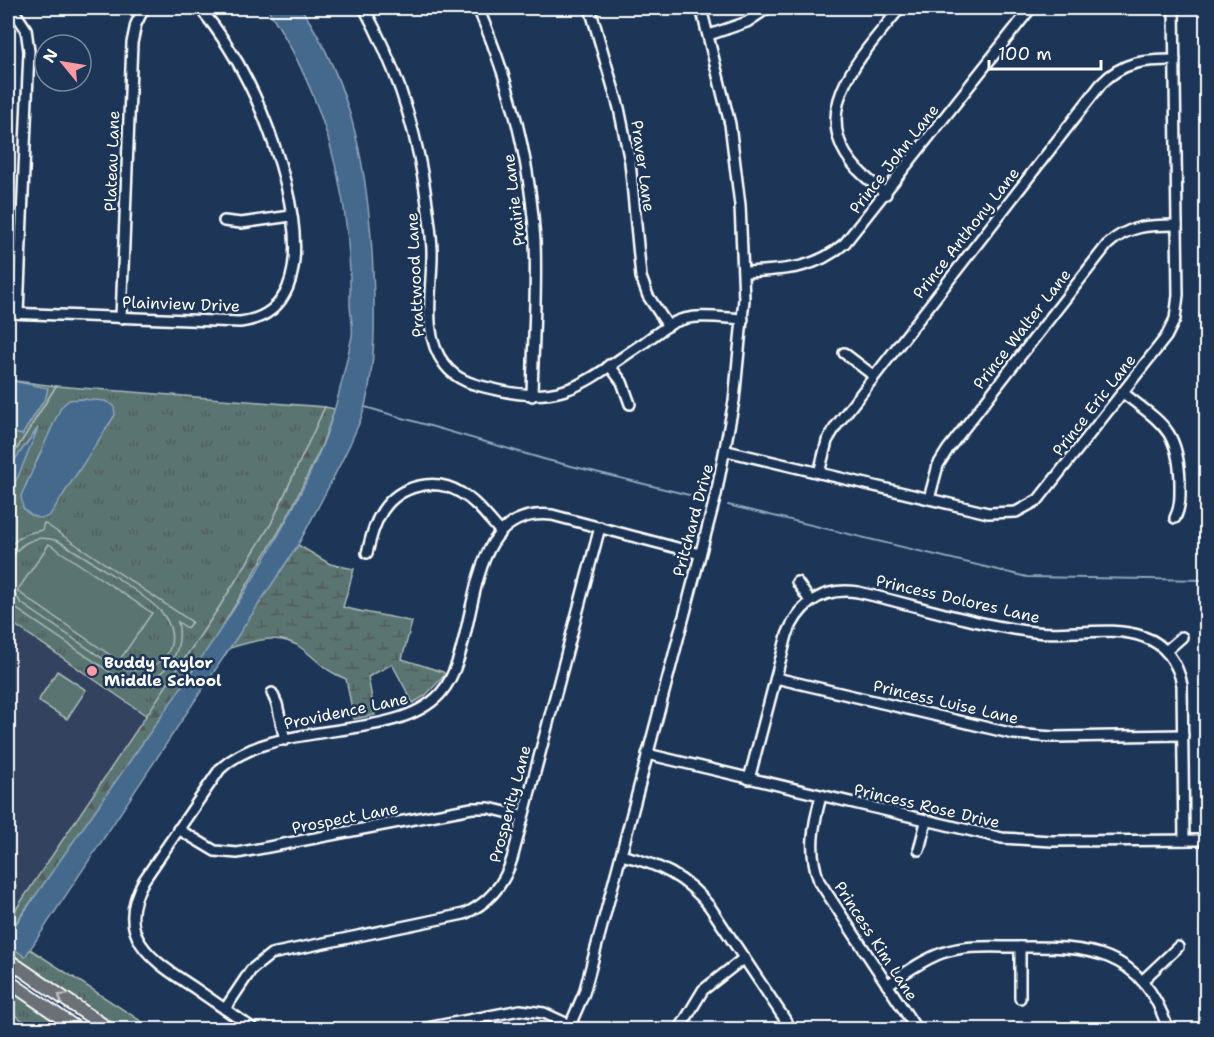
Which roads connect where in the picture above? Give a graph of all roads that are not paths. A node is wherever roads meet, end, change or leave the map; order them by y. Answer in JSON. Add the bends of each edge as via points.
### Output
{"nodes":[{"id":1,"x":12,"y":8,"type":"edge"},
{"id":2,"x":144,"y":8,"type":"edge"},
{"id":3,"x":200,"y":8,"type":"edge"},
{"id":4,"x":364,"y":8,"type":"edge"},
{"id":5,"x":478,"y":8,"type":"edge"},
{"id":6,"x":590,"y":8,"type":"edge"},
{"id":7,"x":700,"y":8,"type":"edge"},
{"id":8,"x":768,"y":8,"type":"edge"},
{"id":9,"x":900,"y":8,"type":"edge"},
{"id":10,"x":1031,"y":8,"type":"edge"},
{"id":11,"x":1174,"y":8,"type":"edge"},
{"id":12,"x":709,"y":35,"type":"junction"},
{"id":13,"x":1175,"y":60,"type":"junction"},
{"id":14,"x":886,"y":194,"type":"junction"},
{"id":15,"x":291,"y":216,"type":"junction"},
{"id":16,"x":224,"y":221,"type":"dead end"},
{"id":17,"x":1177,"y":225,"type":"junction"},
{"id":18,"x":744,"y":272,"type":"junction"},
{"id":19,"x":13,"y":313,"type":"edge"},
{"id":20,"x":121,"y":318,"type":"junction"},
{"id":21,"x":743,"y":319,"type":"junction"},
{"id":22,"x":668,"y":326,"type":"junction"},
{"id":23,"x":844,"y":353,"type":"dead end"},
{"id":24,"x":609,"y":365,"type":"junction"},
{"id":25,"x":874,"y":376,"type":"junction"},
{"id":26,"x":1122,"y":392,"type":"junction"},
{"id":27,"x":531,"y":396,"type":"junction"},
{"id":28,"x":630,"y":404,"type":"dead end"},
{"id":29,"x":727,"y":451,"type":"junction"},
{"id":30,"x":819,"y":473,"type":"junction"},
{"id":31,"x":929,"y":499,"type":"junction"},
{"id":32,"x":1175,"y":518,"type":"dead end"},
{"id":33,"x":600,"y":527,"type":"junction"},
{"id":34,"x":500,"y":531,"type":"junction"},
{"id":35,"x":367,"y":553,"type":"dead end"},
{"id":36,"x":700,"y":554,"type":"junction"},
{"id":37,"x":797,"y":582,"type":"dead end"},
{"id":38,"x":810,"y":601,"type":"junction"},
{"id":39,"x":1182,"y":637,"type":"dead end"},
{"id":40,"x":1166,"y":651,"type":"junction"},
{"id":41,"x":776,"y":678,"type":"junction"},
{"id":42,"x":272,"y":693,"type":"dead end"},
{"id":43,"x":1183,"y":735,"type":"junction"},
{"id":44,"x":285,"y":740,"type":"junction"},
{"id":45,"x":647,"y":754,"type":"junction"},
{"id":46,"x":749,"y":779,"type":"junction"},
{"id":47,"x":820,"y":796,"type":"junction"},
{"id":48,"x":522,"y":816,"type":"junction"},
{"id":49,"x":926,"y":822,"type":"junction"},
{"id":50,"x":178,"y":829,"type":"junction"},
{"id":51,"x":1184,"y":840,"type":"junction"},
{"id":52,"x":1206,"y":840,"type":"edge"},
{"id":53,"x":919,"y":850,"type":"dead end"},
{"id":54,"x":621,"y":855,"type":"junction"},
{"id":55,"x":1178,"y":946,"type":"dead end"},
{"id":56,"x":1020,"y":947,"type":"junction"},
{"id":57,"x":744,"y":958,"type":"junction"},
{"id":58,"x":8,"y":960,"type":"edge"},
{"id":59,"x":8,"y":981,"type":"edge"},
{"id":60,"x":1142,"y":981,"type":"junction"},
{"id":61,"x":887,"y":985,"type":"junction"},
{"id":62,"x":1020,"y":998,"type":"dead end"},
{"id":63,"x":225,"y":1009,"type":"junction"},
{"id":64,"x":569,"y":1027,"type":"edge"},
{"id":65,"x":79,"y":1029,"type":"edge"},
{"id":66,"x":110,"y":1029,"type":"edge"},
{"id":67,"x":255,"y":1029,"type":"edge"},
{"id":68,"x":416,"y":1029,"type":"edge"},
{"id":69,"x":679,"y":1029,"type":"edge"},
{"id":70,"x":792,"y":1029,"type":"edge"},
{"id":71,"x":917,"y":1029,"type":"edge"},
{"id":72,"x":1168,"y":1029,"type":"edge"}],
"edges":[{"from":1,"to":19,"type":"street","via":[[26,29],[29,51]]},
{"from":2,"to":20,"type":"street","name":"Plateau Lane","via":[[132,43]]},
{"from":3,"to":15,"type":"street","name":"Plainview Drive","via":[[238,64],[257,102],[276,151]]},
{"from":4,"to":27,"type":"street","name":"Prattwood Lane","via":[[397,80],[418,149],[431,236],[430,326],[435,348],[446,367],[463,380]]},
{"from":5,"to":27,"type":"street","name":"Prairie Lane","via":[[508,87],[527,172],[535,246]]},
{"from":6,"to":22,"type":"street","name":"Praver Lane","via":[[617,97],[630,162],[641,277],[648,296]]},
{"from":7,"to":12,"type":"street","name":"Pritchard Drive"},
{"from":8,"to":12,"type":"street","via":[[747,22]]},
{"from":9,"to":14,"type":"street","via":[[846,78],[836,108],[838,135],[848,158]]},
{"from":10,"to":14,"type":"street","name":"Prince John Lane"},
{"from":11,"to":13,"type":"street","name":"Prince Eric Lane"},
{"from":12,"to":18,"type":"street","name":"Pritchard Drive","via":[[730,124]]},
{"from":13,"to":17,"type":"street","name":"Prince Eric Lane"},
{"from":13,"to":25,"type":"street","name":"Prince Anthony Lane","via":[[1134,62],[1101,84]]},
{"from":14,"to":18,"type":"street","name":"Prince John Lane","via":[[850,239],[824,258],[792,269]]},
{"from":15,"to":16,"type":"street","via":[[241,223]]},
{"from":15,"to":20,"type":"street","name":"Plainview Drive","via":[[295,256],[291,284],[282,300],[263,315],[234,323]]},
{"from":17,"to":26,"type":"street","name":"Prince Eric Lane","via":[[1175,319],[1166,337]]},
{"from":17,"to":31,"type":"street","name":"Prince Walter Lane","via":[[1133,228],[1107,245],[945,453]]},
{"from":18,"to":21,"type":"street","name":"Pritchard Drive"},
{"from":19,"to":20,"type":"street","name":"Plainview Drive"},
{"from":21,"to":22,"type":"street","name":"Prattwood Lane","via":[[689,318]]},
{"from":21,"to":29,"type":"street","name":"Pritchard Drive"},
{"from":22,"to":24,"type":"street","name":"Prattwood Lane"},
{"from":23,"to":25,"type":"street"},
{"from":24,"to":27,"type":"street","name":"Prattwood Lane","via":[[577,387],[555,395]]},
{"from":24,"to":28,"type":"street","via":[[622,382]]},
{"from":25,"to":30,"type":"street","name":"Prince Anthony Lane","via":[[832,431]]},
{"from":26,"to":31,"type":"street","name":"Prince Eric Lane","via":[[1048,488],[1027,507],[993,514]]},
{"from":26,"to":32,"type":"street","via":[[1160,421],[1175,442],[1180,498]]},
{"from":29,"to":30,"type":"street","name":"Prince Eric Lane"},
{"from":29,"to":36,"type":"street","name":"Pritchard Drive"},
{"from":30,"to":31,"type":"street","name":"Prince Eric Lane"},
{"from":33,"to":34,"type":"street","via":[[537,514]]},
{"from":33,"to":36,"type":"street"},
{"from":33,"to":48,"type":"street","name":"Prosperity Lane"},
{"from":34,"to":35,"type":"street","via":[[462,494],[440,485],[422,486],[403,492],[387,504],[376,522]]},
{"from":34,"to":44,"type":"street","name":"Providence Lane","via":[[485,556],[454,671],[434,700],[397,718]]},
{"from":36,"to":45,"type":"street","name":"Pritchard Drive"},
{"from":37,"to":38,"type":"street"},
{"from":38,"to":40,"type":"street","name":"Princess Dolores Lane","via":[[837,591],[858,592],[1026,631],[1136,634]]},
{"from":38,"to":41,"type":"street","via":[[790,628]]},
{"from":39,"to":40,"type":"street"},
{"from":40,"to":43,"type":"street","via":[[1181,680]]},
{"from":41,"to":43,"type":"street","name":"Princess Luise Lane","via":[[1014,734]]},
{"from":41,"to":46,"type":"street"},
{"from":42,"to":44,"type":"street"},
{"from":43,"to":51,"type":"street"},
{"from":44,"to":50,"type":"street","name":"Providence Lane","via":[[257,746],[227,763]]},
{"from":45,"to":46,"type":"street","name":"Princess Rose Drive"},
{"from":45,"to":54,"type":"street","name":"Pritchard Drive"},
{"from":46,"to":47,"type":"street","name":"Princess Rose Drive"},
{"from":47,"to":49,"type":"street","name":"Princess Rose Drive"},
{"from":47,"to":61,"type":"street","name":"Princess Kim Lane","via":[[812,836],[816,874]]},
{"from":48,"to":50,"type":"street","name":"Prospect Lane","via":[[478,808],[237,853],[215,851]]},
{"from":48,"to":63,"type":"street","name":"Prosperity Lane","via":[[506,875],[495,892],[476,908],[452,917],[278,952],[254,967]]},
{"from":49,"to":51,"type":"street","name":"Princess Rose Drive","via":[[1026,841]]},
{"from":49,"to":53,"type":"street"},
{"from":50,"to":63,"type":"street","name":"Providence Lane","via":[[137,894],[135,931],[154,961]]},
{"from":51,"to":52,"type":"street","name":"Princess Rose Drive"},
{"from":54,"to":57,"type":"street","via":[[656,865],[690,885]]},
{"from":54,"to":64,"type":"street","name":"Pritchard Drive","via":[[584,993]]},
{"from":55,"to":60,"type":"street"},
{"from":56,"to":60,"type":"street","via":[[1087,949],[1115,961]]},
{"from":56,"to":61,"type":"street","via":[[971,947],[945,952]]},
{"from":56,"to":62,"type":"street"},
{"from":57,"to":69,"type":"street","via":[[698,994]]},
{"from":57,"to":70,"type":"street"},
{"from":66,"to":58,"type":"main road","one_way":true},
{"from":59,"to":65,"type":"main road"},
{"from":60,"to":72,"type":"street","via":[[1158,1004]]},
{"from":61,"to":71,"type":"street","name":"Princess Kim Lane"},
{"from":63,"to":67,"type":"street","name":"Providence Lane"},
{"from":64,"to":68,"type":"street","via":[[544,1013],[520,1010]]}]}
